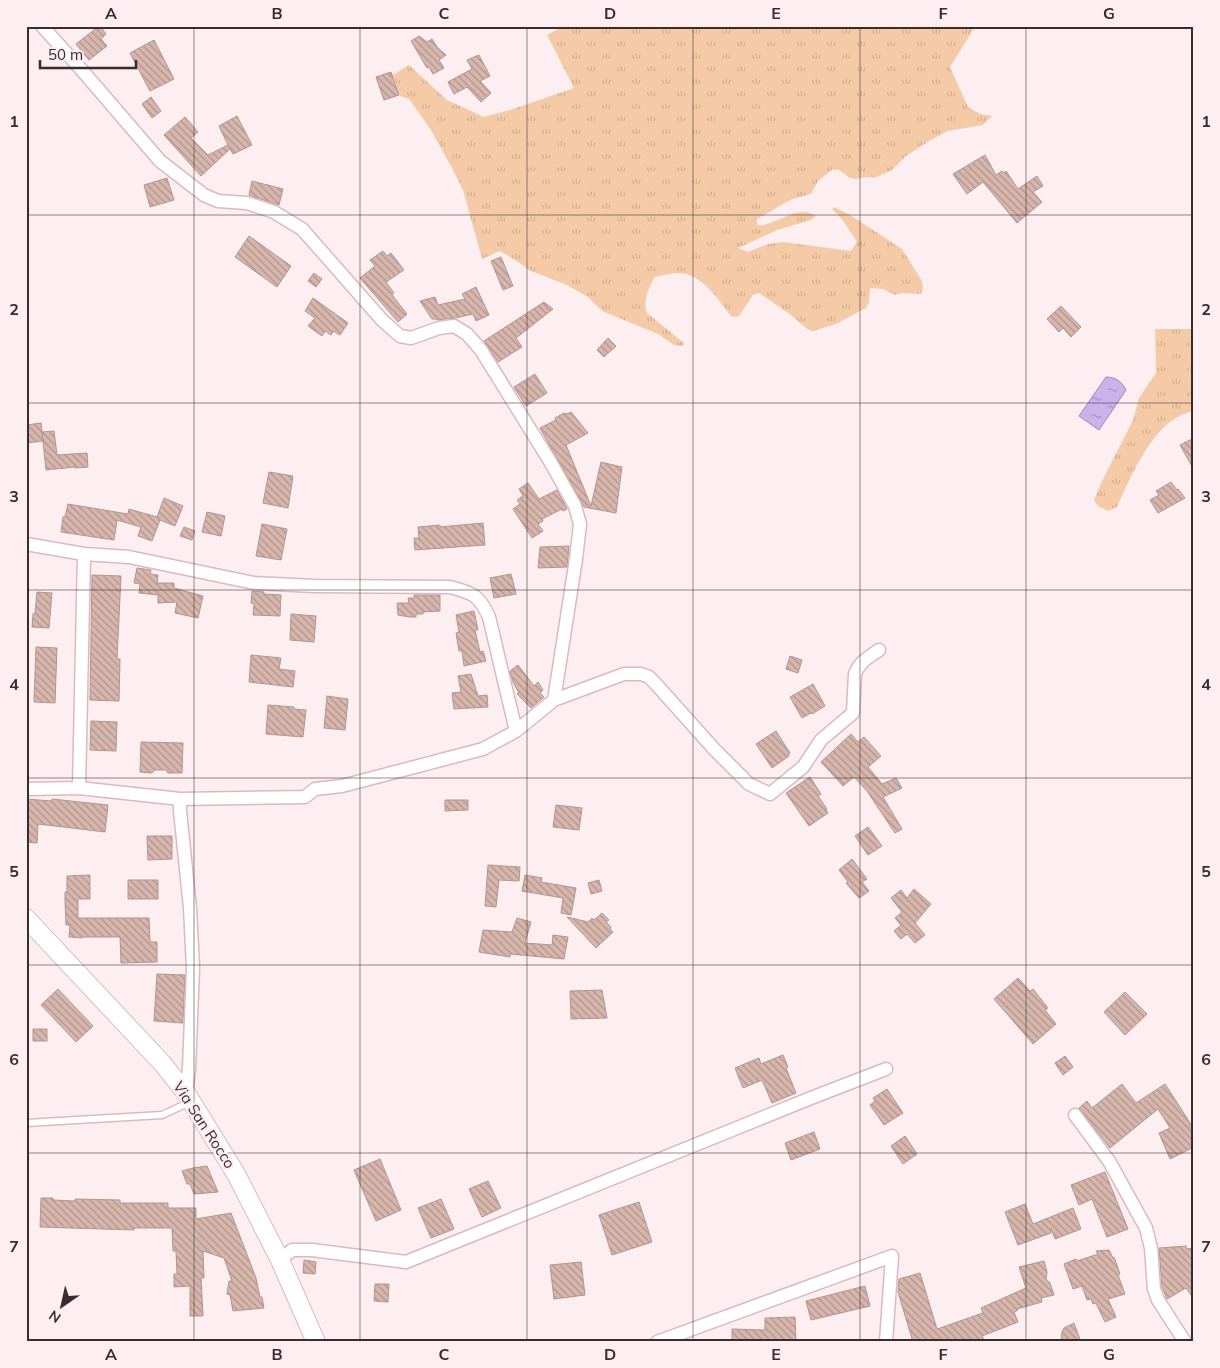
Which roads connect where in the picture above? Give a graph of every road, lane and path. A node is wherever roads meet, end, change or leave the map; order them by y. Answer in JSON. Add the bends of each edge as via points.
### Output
{"nodes":[{"id":1,"x":42,"y":26,"type":"edge"},
{"id":2,"x":26,"y":544,"type":"edge"},
{"id":3,"x":84,"y":554,"type":"junction"},
{"id":4,"x":879,"y":650,"type":"dead end"},
{"id":5,"x":554,"y":700,"type":"junction"},
{"id":6,"x":516,"y":731,"type":"junction"},
{"id":7,"x":79,"y":788,"type":"junction"},
{"id":8,"x":26,"y":789,"type":"edge"},
{"id":9,"x":180,"y":799,"type":"junction"},
{"id":10,"x":26,"y":918,"type":"edge"},
{"id":11,"x":886,"y":1069,"type":"dead end"},
{"id":12,"x":189,"y":1097,"type":"junction"},
{"id":13,"x":1075,"y":1115,"type":"dead end"},
{"id":14,"x":26,"y":1123,"type":"edge"},
{"id":15,"x":280,"y":1260,"type":"junction"},
{"id":16,"x":316,"y":1342,"type":"edge"},
{"id":17,"x":657,"y":1342,"type":"edge"},
{"id":18,"x":886,"y":1342,"type":"edge"},
{"id":19,"x":1185,"y":1342,"type":"edge"}],
"edges":[{"from":1,"to":5,"type":"street","via":[[160,161],[204,194],[218,201],[247,203],[274,212],[302,230],[400,336],[411,338],[454,326],[467,334],[481,350],[551,463],[575,506],[580,524]]},
{"from":2,"to":3,"type":"street"},
{"from":3,"to":6,"type":"street","via":[[129,557],[254,583],[450,587],[469,592],[482,603],[489,617]]},
{"from":3,"to":7,"type":"street"},
{"from":4,"to":5,"type":"street","via":[[857,667],[853,713],[821,740],[803,766],[770,794],[748,784],[649,677],[624,674]]},
{"from":5,"to":6,"type":"street"},
{"from":6,"to":9,"type":"street","via":[[482,749],[342,786],[315,789],[305,798]]},
{"from":7,"to":8,"type":"street"},
{"from":7,"to":9,"type":"street"},
{"from":9,"to":12,"type":"street","via":[[193,968]]},
{"from":10,"to":12,"type":"street","name":"Via San Rocco","via":[[162,1063]]},
{"from":11,"to":15,"type":"street","via":[[406,1262],[312,1250],[292,1250]]},
{"from":12,"to":14,"type":"lane","via":[[162,1115]]},
{"from":12,"to":15,"type":"street","name":"Via San Rocco","via":[[236,1174]]},
{"from":13,"to":19,"type":"street","via":[[1109,1161],[1146,1228],[1154,1289]]},
{"from":15,"to":16,"type":"street","name":"Via San Rocco"},
{"from":17,"to":18,"type":"street","via":[[892,1256]]}]}
